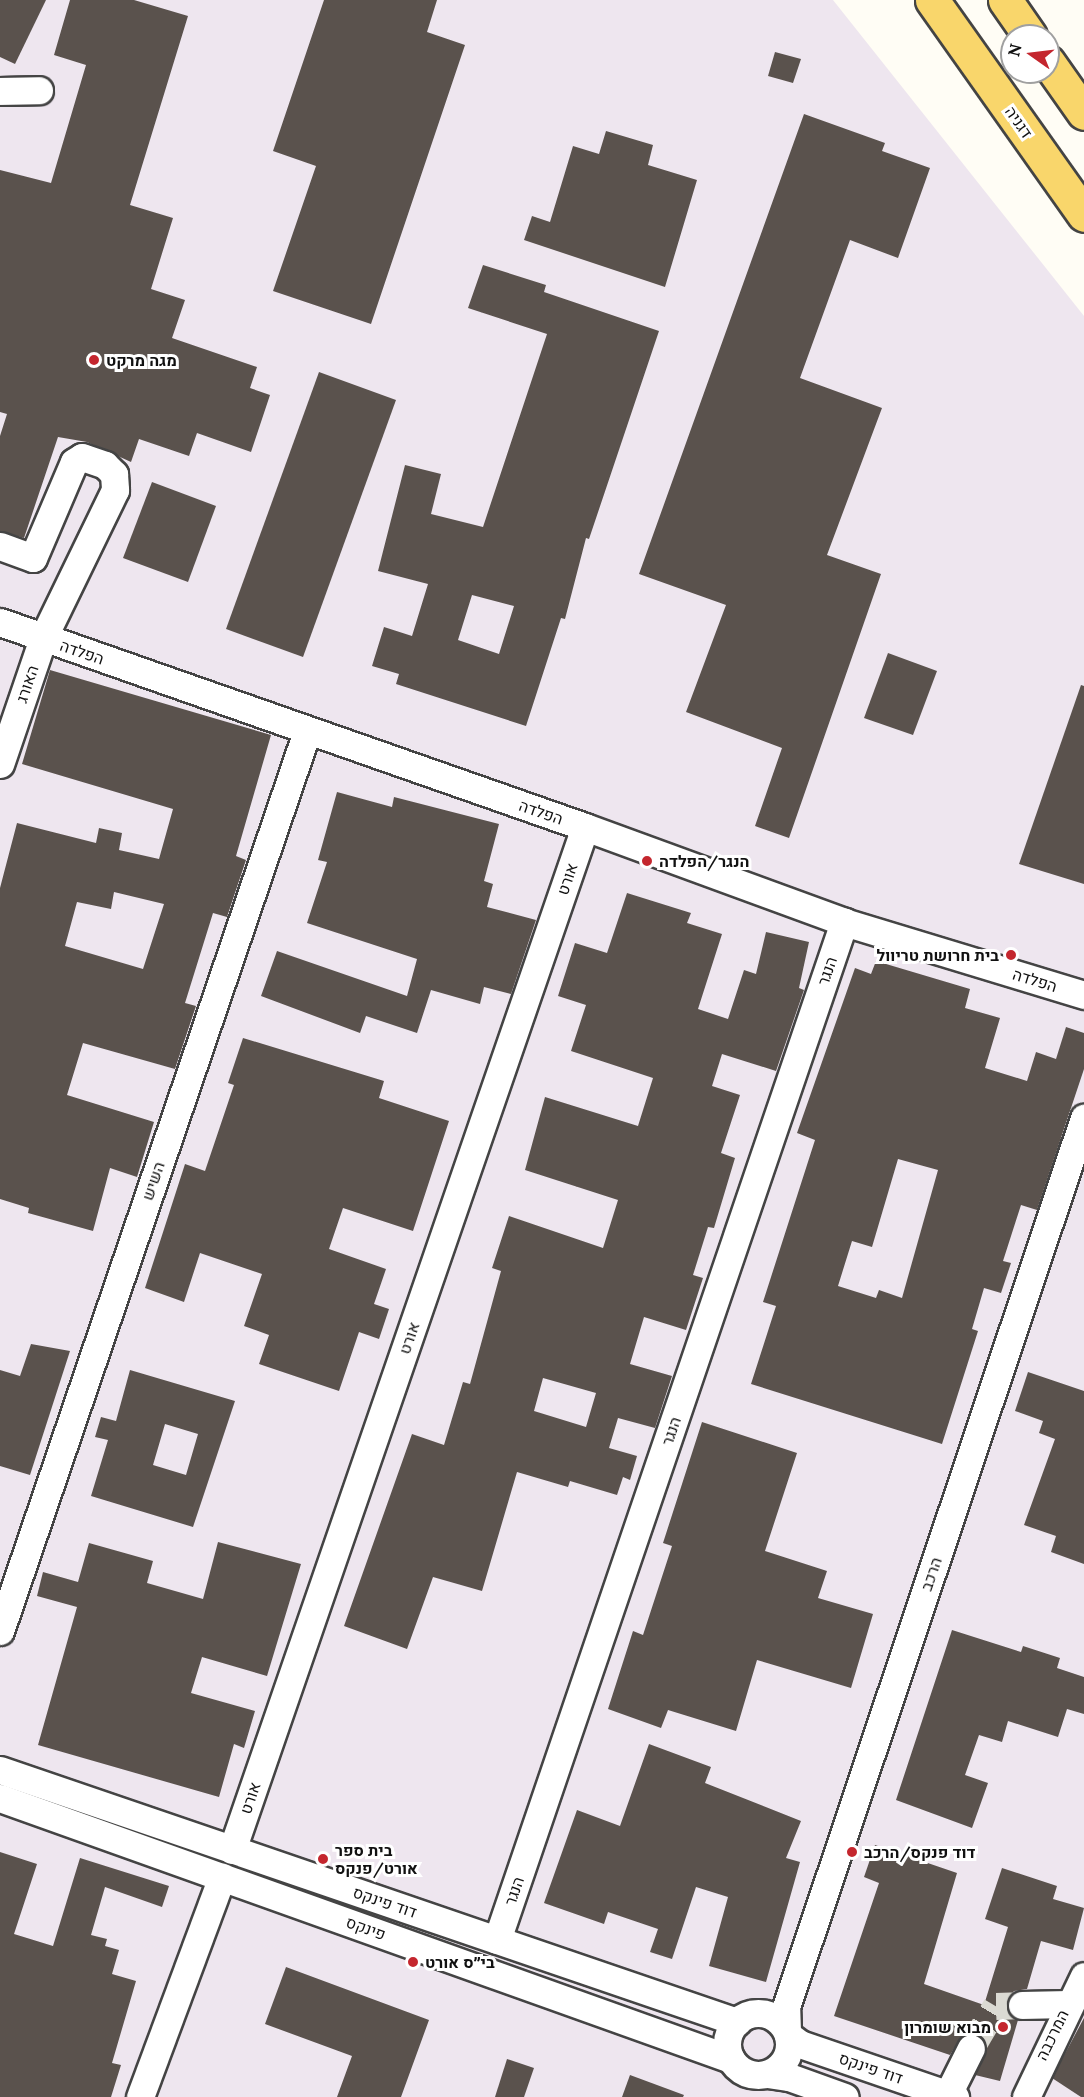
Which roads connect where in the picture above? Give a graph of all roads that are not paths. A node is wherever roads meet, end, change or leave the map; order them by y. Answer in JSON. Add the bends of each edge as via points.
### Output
{"nodes":[{"id":1,"x":933,"y":0,"type":"edge"},
{"id":2,"x":1005,"y":0,"type":"edge"},
{"id":3,"x":1022,"y":24,"type":"edge"},
{"id":4,"x":1060,"y":79,"type":"edge"},
{"id":5,"x":39,"y":90,"type":"dead end"},
{"id":6,"x":0,"y":91,"type":"edge"},
{"id":7,"x":1084,"y":113,"type":"edge"},
{"id":8,"x":1084,"y":215,"type":"edge"},
{"id":9,"x":0,"y":546,"type":"edge"},
{"id":10,"x":33,"y":558,"type":"junction"},
{"id":11,"x":74,"y":574,"type":"junction"},
{"id":12,"x":0,"y":622,"type":"edge"},
{"id":13,"x":43,"y":638,"type":"junction"},
{"id":14,"x":307,"y":731,"type":"junction"},
{"id":15,"x":0,"y":764,"type":"edge"},
{"id":16,"x":585,"y":827,"type":"junction"},
{"id":17,"x":844,"y":922,"type":"junction"},
{"id":18,"x":1084,"y":995,"type":"edge"},
{"id":19,"x":1084,"y":1118,"type":"edge"},
{"id":20,"x":0,"y":1631,"type":"edge"},
{"id":21,"x":0,"y":1770,"type":"edge"},
{"id":22,"x":0,"y":1798,"type":"edge"},
{"id":23,"x":232,"y":1850,"type":"junction"},
{"id":24,"x":222,"y":1877,"type":"junction"},
{"id":25,"x":497,"y":1940,"type":"junction"},
{"id":26,"x":1084,"y":1976,"type":"edge"},
{"id":27,"x":1067,"y":2004,"type":"junction"},
{"id":28,"x":1022,"y":2005,"type":"tunnel mouth"},
{"id":29,"x":737,"y":2022,"type":"junction"},
{"id":30,"x":787,"y":2033,"type":"junction"},
{"id":31,"x":971,"y":2048,"type":"tunnel mouth"},
{"id":32,"x":731,"y":2059,"type":"junction"},
{"id":33,"x":757,"y":2082,"type":"edge"},
{"id":34,"x":951,"y":2096,"type":"edge"},
{"id":35,"x":140,"y":2097,"type":"edge"},
{"id":36,"x":845,"y":2097,"type":"edge"},
{"id":37,"x":1026,"y":2097,"type":"edge"}],
"edges":[{"from":1,"to":8,"type":"main road","name":"דגניה"},
{"from":2,"to":3,"type":"main road"},
{"from":4,"to":7,"type":"main road"},
{"from":5,"to":6,"type":"street"},
{"from":9,"to":10,"type":"street"},
{"from":10,"to":11,"type":"street"},
{"from":10,"to":11,"type":"street","name":"האורג","via":[[74,462],[82,457],[105,465],[114,474],[115,490]]},
{"from":11,"to":13,"type":"street","name":"האורג"},
{"from":12,"to":13,"type":"street","name":"הפלדה"},
{"from":13,"to":14,"type":"street","name":"הפלדה"},
{"from":13,"to":15,"type":"street","name":"האורג"},
{"from":14,"to":16,"type":"street","name":"הפלדה"},
{"from":14,"to":20,"type":"street","name":"השיש"},
{"from":16,"to":17,"type":"street","name":"הפלדה"},
{"from":16,"to":23,"type":"street","name":"אורט"},
{"from":17,"to":18,"type":"street","name":"הפלדה"},
{"from":17,"to":25,"type":"street","name":"הנגר"},
{"from":19,"to":30,"type":"street","name":"הרכב","via":[[786,2007]]},
{"from":21,"to":23,"type":"street","name":"דוד פינקס"},
{"from":22,"to":24,"type":"street","name":"פינקס"},
{"from":23,"to":25,"type":"street","name":"דוד פינקס"},
{"from":24,"to":32,"type":"street","name":"פינקס"},
{"from":24,"to":35,"type":"street"},
{"from":25,"to":29,"type":"street","name":"דוד פינקס"},
{"from":26,"to":27,"type":"street","name":"המרכבה"},
{"from":27,"to":28,"type":"street"},
{"from":27,"to":37,"type":"street","name":"המרכבה"},
{"from":29,"to":30,"type":"street","via":[[762,2013],[778,2020]]},
{"from":29,"to":32,"type":"street","via":[[728,2040]]},
{"from":30,"to":33,"type":"street","via":[[784,2062]]},
{"from":30,"to":34,"type":"street","name":"דוד פינקס","via":[[800,2044]]},
{"from":31,"to":34,"type":"street"},
{"from":32,"to":33,"type":"street"},
{"from":33,"to":36,"type":"street","via":[[789,2077]]}]}
